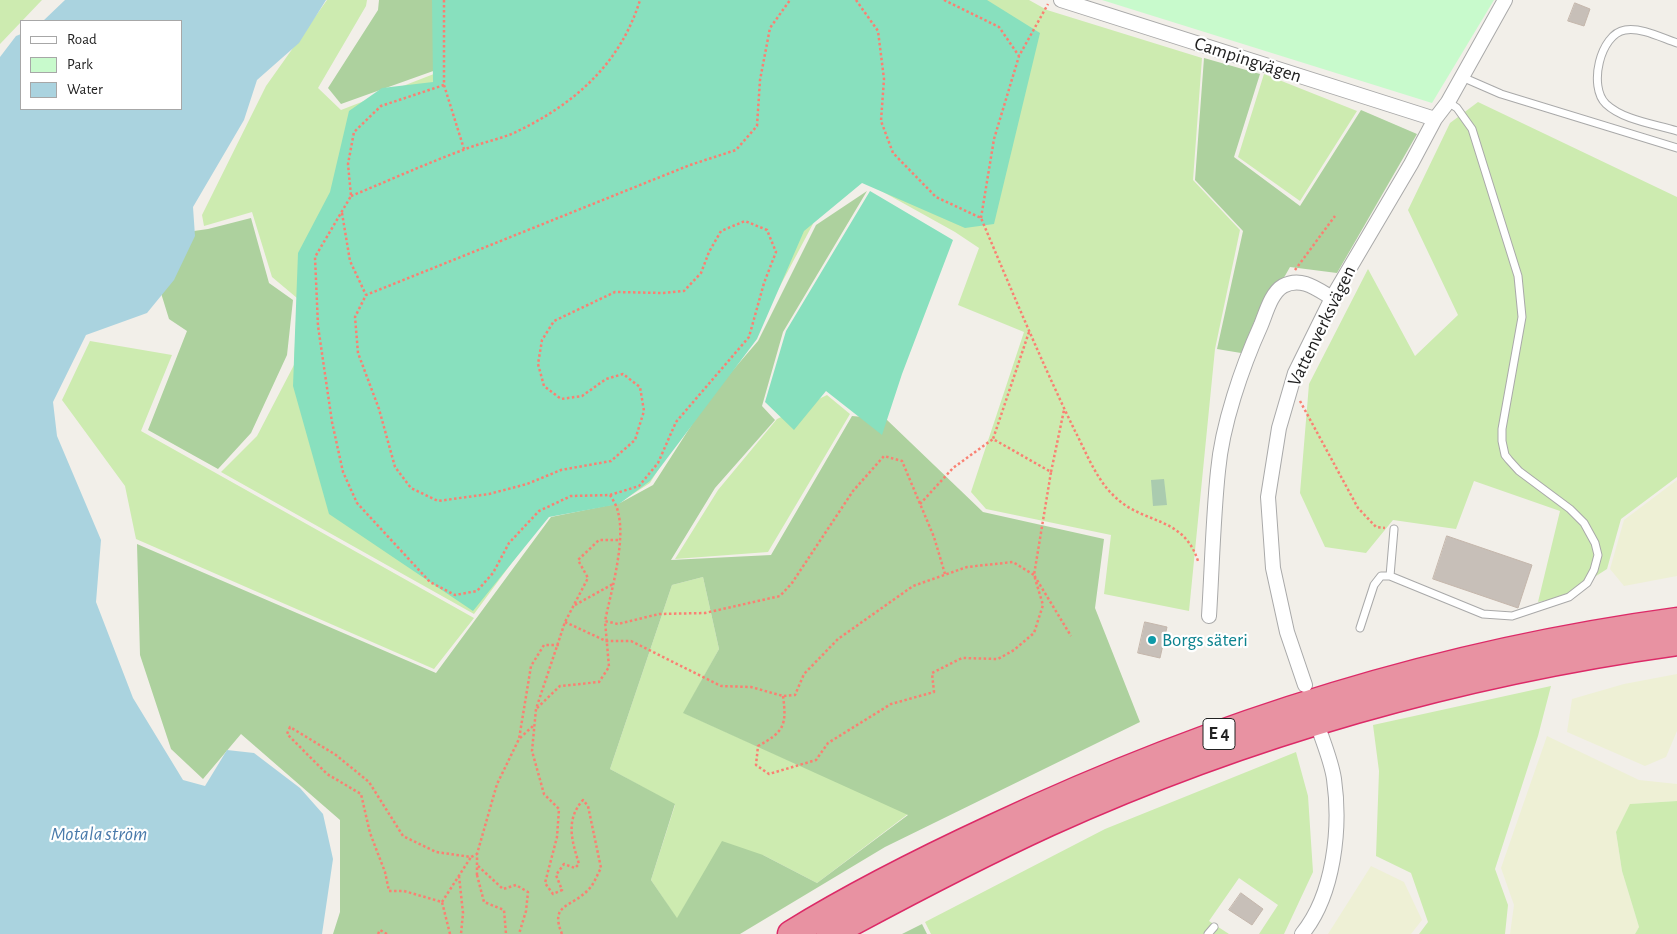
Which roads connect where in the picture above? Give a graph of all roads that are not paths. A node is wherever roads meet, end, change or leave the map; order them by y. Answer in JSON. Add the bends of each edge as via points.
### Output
{"nodes":[{"id":1,"x":1062,"y":0,"type":"edge"},
{"id":2,"x":1505,"y":0,"type":"edge"},
{"id":3,"x":1677,"y":43,"type":"edge"},
{"id":4,"x":1462,"y":77,"type":"junction"},
{"id":5,"x":1448,"y":102,"type":"junction"},
{"id":6,"x":1435,"y":119,"type":"junction"},
{"id":7,"x":1677,"y":132,"type":"edge"},
{"id":8,"x":1677,"y":148,"type":"edge"},
{"id":9,"x":1332,"y":298,"type":"junction"},
{"id":10,"x":1394,"y":529,"type":"road end"},
{"id":11,"x":1390,"y":576,"type":"junction"},
{"id":12,"x":1209,"y":616,"type":"dead end"},
{"id":13,"x":1677,"y":621,"type":"edge"},
{"id":14,"x":1360,"y":628,"type":"dead end"},
{"id":15,"x":1677,"y":642,"type":"edge"},
{"id":16,"x":1305,"y":685,"type":"dead end"},
{"id":17,"x":1321,"y":735,"type":"dead end"},
{"id":18,"x":1214,"y":927,"type":"dead end"},
{"id":19,"x":791,"y":934,"type":"edge"},
{"id":20,"x":830,"y":934,"type":"edge"},
{"id":21,"x":1208,"y":934,"type":"edge"},
{"id":22,"x":1302,"y":934,"type":"edge"}],
"edges":[{"from":1,"to":6,"type":"street","name":"Campingvägen"},
{"from":2,"to":4,"type":"street","name":"Vattenverksvägen"},
{"from":3,"to":7,"type":"lane","via":[[1634,29],[1623,30],[1609,40],[1601,56],[1596,80],[1604,102],[1616,112]]},
{"from":4,"to":5,"type":"street","name":"Vattenverksvägen"},
{"from":4,"to":8,"type":"lane","via":[[1500,94]]},
{"from":5,"to":6,"type":"street","name":"Vattenverksvägen"},
{"from":5,"to":11,"type":"lane","via":[[1457,108],[1472,129],[1518,276],[1522,317],[1502,429],[1505,455],[1519,471],[1584,523],[1598,555],[1587,583],[1569,597],[1512,616],[1483,614]]},
{"from":6,"to":9,"type":"street","name":"Vattenverksvägen"},
{"from":9,"to":12,"type":"street","via":[[1304,282],[1282,287],[1260,327],[1235,392],[1218,470]]},
{"from":9,"to":16,"type":"street","name":"Vattenverksvägen","via":[[1295,373],[1278,428],[1268,497],[1273,568],[1287,632]]},
{"from":10,"to":11,"type":"lane"},
{"from":11,"to":14,"type":"lane","via":[[1381,576],[1374,585]]},
{"from":13,"to":19,"type":"highway","number":"E 4","via":[[1624,628],[1470,660],[1346,692],[1188,745],[1042,804],[938,854]]},
{"from":15,"to":20,"type":"highway","number":"E 4","via":[[1608,651],[1472,680],[1348,712],[1195,763],[1050,823],[947,871]]},
{"from":17,"to":22,"type":"street","via":[[1334,778],[1337,835],[1326,886]]},
{"from":18,"to":21,"type":"lane"}]}
